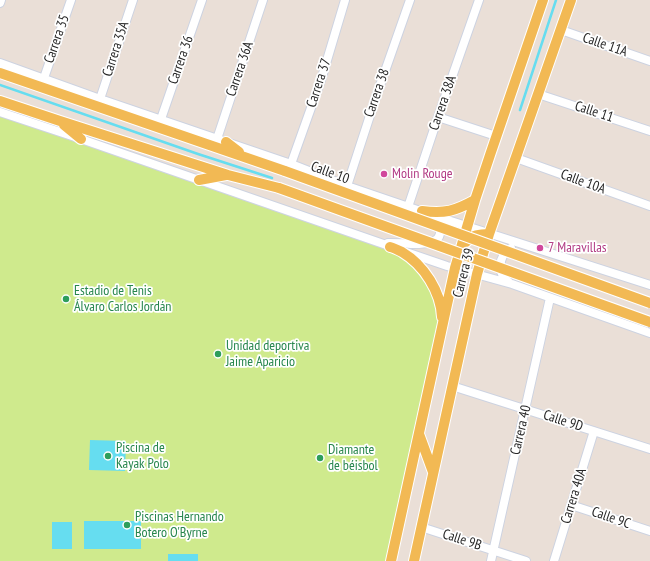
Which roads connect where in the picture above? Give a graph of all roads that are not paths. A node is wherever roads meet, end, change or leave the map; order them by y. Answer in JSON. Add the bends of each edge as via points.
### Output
{"nodes":[{"id":1,"x":71,"y":0,"type":"edge"},
{"id":2,"x":133,"y":0,"type":"edge"},
{"id":3,"x":202,"y":0,"type":"edge"},
{"id":4,"x":263,"y":0,"type":"edge"},
{"id":5,"x":345,"y":0,"type":"edge"},
{"id":6,"x":410,"y":0,"type":"edge"},
{"id":7,"x":479,"y":0,"type":"edge"},
{"id":8,"x":543,"y":0,"type":"edge"},
{"id":9,"x":571,"y":0,"type":"edge"},
{"id":10,"x":561,"y":30,"type":"junction"},
{"id":11,"x":650,"y":61,"type":"edge"},
{"id":12,"x":0,"y":63,"type":"edge"},
{"id":13,"x":0,"y":73,"type":"edge"},
{"id":14,"x":44,"y":78,"type":"junction"},
{"id":15,"x":538,"y":94,"type":"junction"},
{"id":16,"x":100,"y":99,"type":"junction"},
{"id":17,"x":0,"y":101,"type":"edge"},
{"id":18,"x":0,"y":112,"type":"edge"},
{"id":19,"x":438,"y":117,"type":"junction"},
{"id":20,"x":161,"y":119,"type":"junction"},
{"id":21,"x":60,"y":121,"type":"junction"},
{"id":22,"x":650,"y":131,"type":"edge"},
{"id":23,"x":496,"y":136,"type":"junction"},
{"id":24,"x":81,"y":139,"type":"junction"},
{"id":25,"x":221,"y":140,"type":"junction"},
{"id":26,"x":246,"y":157,"type":"junction"},
{"id":27,"x":516,"y":158,"type":"junction"},
{"id":28,"x":280,"y":161,"type":"junction"},
{"id":29,"x":258,"y":162,"type":"junction"},
{"id":30,"x":288,"y":168,"type":"junction"},
{"id":31,"x":228,"y":175,"type":"junction"},
{"id":32,"x":199,"y":180,"type":"junction"},
{"id":33,"x":347,"y":186,"type":"junction"},
{"id":34,"x":475,"y":200,"type":"junction"},
{"id":35,"x":650,"y":206,"type":"edge"},
{"id":36,"x":408,"y":207,"type":"junction"},
{"id":37,"x":422,"y":211,"type":"junction"},
{"id":38,"x":432,"y":215,"type":"junction"},
{"id":39,"x":467,"y":227,"type":"junction"},
{"id":40,"x":489,"y":234,"type":"junction"},
{"id":41,"x":377,"y":242,"type":"junction"},
{"id":42,"x":528,"y":246,"type":"junction"},
{"id":43,"x":390,"y":247,"type":"junction"},
{"id":44,"x":460,"y":252,"type":"junction"},
{"id":45,"x":455,"y":268,"type":"junction"},
{"id":46,"x":477,"y":274,"type":"junction"},
{"id":47,"x":512,"y":284,"type":"junction"},
{"id":48,"x":650,"y":285,"type":"edge"},
{"id":49,"x":550,"y":298,"type":"junction"},
{"id":50,"x":650,"y":303,"type":"edge"},
{"id":51,"x":650,"y":322,"type":"edge"},
{"id":52,"x":442,"y":326,"type":"junction"},
{"id":53,"x":650,"y":333,"type":"edge"},
{"id":54,"x":452,"y":386,"type":"junction"},
{"id":55,"x":526,"y":409,"type":"junction"},
{"id":56,"x":594,"y":431,"type":"junction"},
{"id":57,"x":419,"y":434,"type":"junction"},
{"id":58,"x":650,"y":449,"type":"edge"},
{"id":59,"x":434,"y":472,"type":"junction"},
{"id":60,"x":571,"y":505,"type":"junction"},
{"id":61,"x":421,"y":527,"type":"junction"},
{"id":62,"x":650,"y":531,"type":"edge"},
{"id":63,"x":494,"y":551,"type":"junction"},
{"id":64,"x":391,"y":561,"type":"edge"},
{"id":65,"x":414,"y":561,"type":"edge"},
{"id":66,"x":491,"y":561,"type":"edge"},
{"id":67,"x":526,"y":561,"type":"edge"},
{"id":68,"x":554,"y":561,"type":"edge"}],
"edges":[{"from":1,"to":14,"type":"street","name":"Carrera 35"},
{"from":2,"to":16,"type":"street","name":"Carrera 35A"},
{"from":3,"to":20,"type":"street","name":"Carrera 36"},
{"from":4,"to":25,"type":"street","name":"Carrera 36A"},
{"from":5,"to":30,"type":"street","name":"Carrera 37","via":[[322,77]]},
{"from":6,"to":33,"type":"street","name":"Carrera 38","via":[[376,94]]},
{"from":7,"to":19,"type":"street","name":"Carrera 38A"},
{"from":8,"to":23,"type":"main road","name":"Carrera 39"},
{"from":9,"to":10,"type":"main road","name":"Carrera 39"},
{"from":10,"to":11,"type":"street","name":"Calle 11A"},
{"from":10,"to":15,"type":"main road","name":"Carrera 39"},
{"from":12,"to":14,"type":"street","name":"Calle 10"},
{"from":13,"to":26,"type":"main road","name":"Calle 10"},
{"from":14,"to":16,"type":"street","name":"Calle 10"},
{"from":15,"to":22,"type":"street","name":"Calle 11"},
{"from":15,"to":27,"type":"main road","name":"Carrera 39"},
{"from":16,"to":20,"type":"street","name":"Calle 10"},
{"from":17,"to":21,"type":"main road"},
{"from":18,"to":24,"type":"street"},
{"from":19,"to":23,"type":"street"},
{"from":19,"to":36,"type":"street","name":"Carrera 38A"},
{"from":20,"to":25,"type":"street","name":"Calle 10"},
{"from":21,"to":24,"type":"main road"},
{"from":21,"to":31,"type":"main road"},
{"from":23,"to":34,"type":"main road","name":"Carrera 39"},
{"from":24,"to":32,"type":"street"},
{"from":25,"to":26,"type":"main road"},
{"from":25,"to":28,"type":"street","name":"Calle 10"},
{"from":26,"to":29,"type":"main road","name":"Calle 10"},
{"from":27,"to":35,"type":"street","name":"Calle 10A"},
{"from":27,"to":40,"type":"main road","name":"Carrera 39"},
{"from":28,"to":29,"type":"main road"},
{"from":28,"to":30,"type":"street","name":"Calle 10"},
{"from":29,"to":30,"type":"main road","name":"Calle 10"},
{"from":30,"to":33,"type":"street","name":"Calle 10"},
{"from":30,"to":50,"type":"main road","name":"Calle 10","bridge":true},
{"from":31,"to":32,"type":"main road"},
{"from":31,"to":51,"type":"main road","bridge":true,"via":[[279,188]]},
{"from":32,"to":41,"type":"street"},
{"from":33,"to":36,"type":"street","name":"Calle 10"},
{"from":34,"to":37,"type":"main road","via":[[447,212]]},
{"from":34,"to":39,"type":"main road","name":"Carrera 39"},
{"from":36,"to":37,"type":"street","name":"Calle 10"},
{"from":37,"to":38,"type":"street","name":"Calle 10"},
{"from":38,"to":39,"type":"street","name":"Calle 10"},
{"from":38,"to":41,"type":"street","via":[[438,223],[440,232],[433,242]]},
{"from":39,"to":40,"type":"street","name":"Calle 10"},
{"from":39,"to":44,"type":"main road","name":"Carrera 39"},
{"from":40,"to":42,"type":"street","name":"Calle 10"},
{"from":40,"to":44,"type":"main road","via":[[474,236]]},
{"from":40,"to":46,"type":"main road","name":"Carrera 39"},
{"from":41,"to":43,"type":"street"},
{"from":42,"to":47,"type":"street","via":[[510,249],[501,260],[502,275]]},
{"from":42,"to":48,"type":"street","name":"Calle 10"},
{"from":43,"to":45,"type":"street"},
{"from":43,"to":52,"type":"main road","via":[[403,252],[414,261],[431,282],[442,308]]},
{"from":44,"to":45,"type":"main road","name":"Carrera 39"},
{"from":45,"to":46,"type":"street"},
{"from":45,"to":52,"type":"main road","name":"Carrera 39"},
{"from":46,"to":47,"type":"street"},
{"from":46,"to":54,"type":"main road","name":"Carrera 39"},
{"from":47,"to":49,"type":"street"},
{"from":49,"to":53,"type":"street"},
{"from":49,"to":55,"type":"street","name":"Carrera 40"},
{"from":52,"to":57,"type":"main road","name":"Carrera 39"},
{"from":54,"to":55,"type":"street","name":"Calle 9D"},
{"from":54,"to":59,"type":"main road","name":"Carrera 39"},
{"from":55,"to":56,"type":"street","name":"Calle 9D"},
{"from":55,"to":63,"type":"street","name":"Carrera 40"},
{"from":56,"to":58,"type":"street","name":"Calle 9D"},
{"from":56,"to":60,"type":"street","name":"Carrera 40A"},
{"from":57,"to":59,"type":"main road"},
{"from":57,"to":64,"type":"main road","name":"Carrera 39"},
{"from":59,"to":61,"type":"main road","name":"Carrera 39"},
{"from":60,"to":62,"type":"street","name":"Calle 9C"},
{"from":60,"to":68,"type":"street","name":"Carrera 40A"},
{"from":61,"to":63,"type":"street","name":"Calle 9B"},
{"from":61,"to":65,"type":"main road","name":"Carrera 39"},
{"from":63,"to":66,"type":"street","name":"Carrera 40"},
{"from":63,"to":67,"type":"street","name":"Calle 9B"}]}
